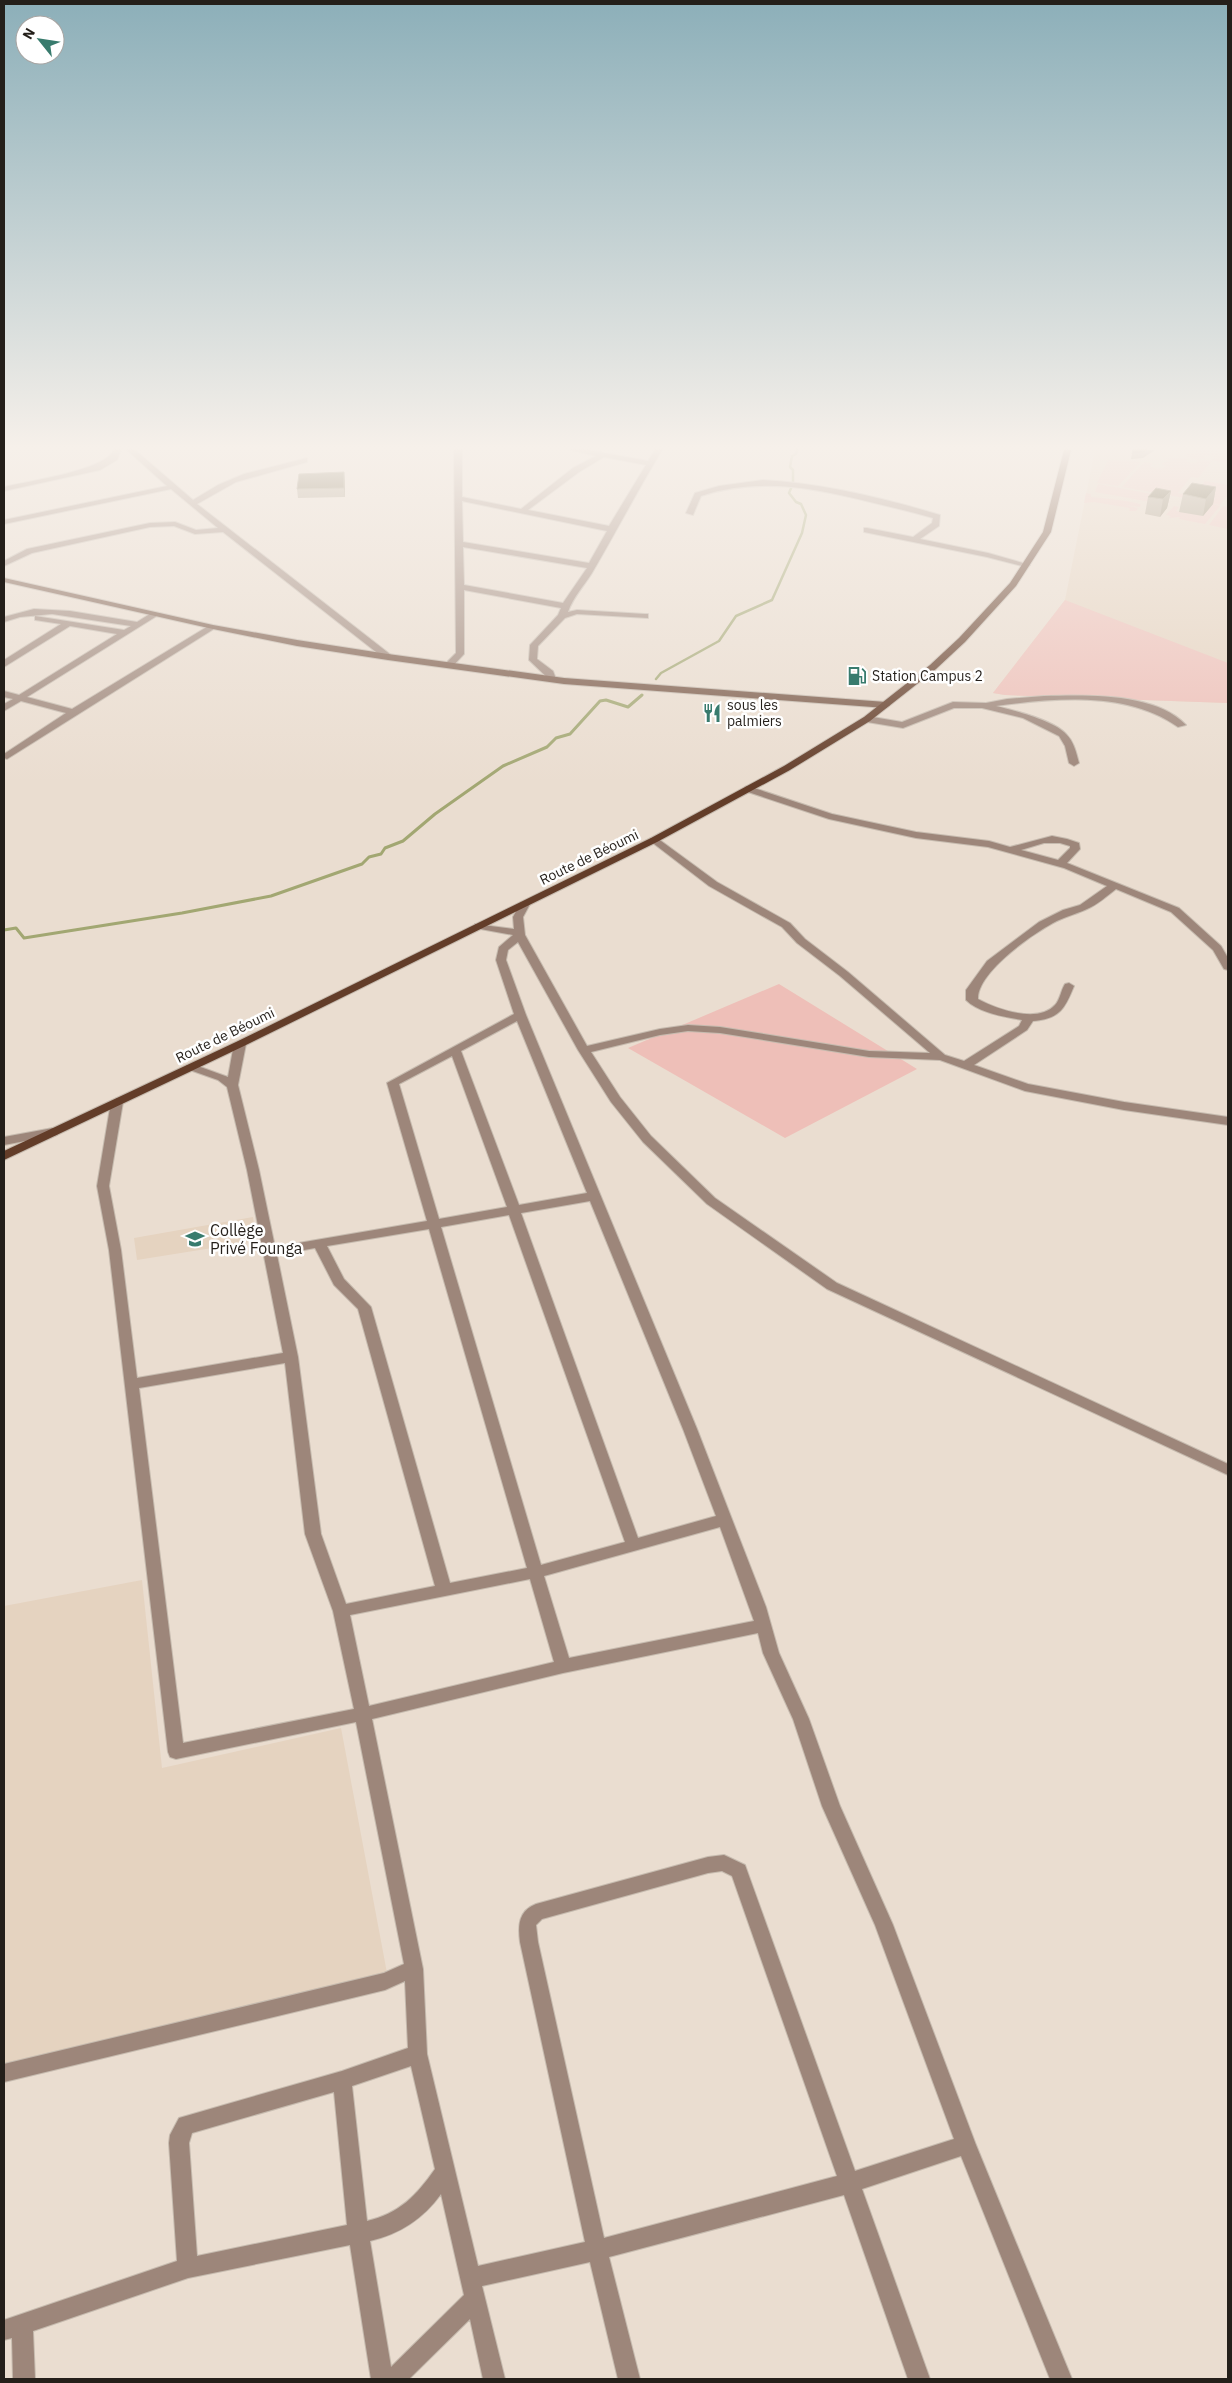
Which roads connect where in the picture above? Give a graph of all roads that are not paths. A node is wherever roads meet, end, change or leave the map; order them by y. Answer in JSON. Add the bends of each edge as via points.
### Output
{"nodes":[{"id":1,"x":264,"y":561,"type":"edge"},
{"id":2,"x":460,"y":561,"type":"edge"},
{"id":3,"x":562,"y":561,"type":"edge"},
{"id":4,"x":594,"y":561,"type":"edge"},
{"id":5,"x":1010,"y":561,"type":"edge"},
{"id":6,"x":1028,"y":561,"type":"edge"},
{"id":7,"x":1026,"y":565,"type":"junction"},
{"id":8,"x":591,"y":566,"type":"junction"},
{"id":9,"x":4,"y":580,"type":"edge"},
{"id":10,"x":461,"y":587,"type":"junction"},
{"id":11,"x":565,"y":606,"type":"junction"},
{"id":12,"x":4,"y":610,"type":"edge"},
{"id":13,"x":16,"y":613,"type":"junction"},
{"id":14,"x":156,"y":614,"type":"junction"},
{"id":15,"x":562,"y":616,"type":"junction"},
{"id":16,"x":646,"y":616,"type":"dead end"},
{"id":17,"x":4,"y":620,"type":"edge"},
{"id":18,"x":67,"y":624,"type":"junction"},
{"id":19,"x":138,"y":625,"type":"junction"},
{"id":20,"x":213,"y":627,"type":"junction"},
{"id":21,"x":124,"y":634,"type":"junction"},
{"id":22,"x":388,"y":657,"type":"junction"},
{"id":23,"x":4,"y":664,"type":"edge"},
{"id":24,"x":449,"y":665,"type":"junction"},
{"id":25,"x":552,"y":679,"type":"junction"},
{"id":26,"x":4,"y":694,"type":"edge"},
{"id":27,"x":20,"y":698,"type":"junction"},
{"id":28,"x":886,"y":705,"type":"junction"},
{"id":29,"x":982,"y":705,"type":"junction"},
{"id":30,"x":4,"y":708,"type":"edge"},
{"id":31,"x":73,"y":712,"type":"junction"},
{"id":32,"x":867,"y":719,"type":"junction"},
{"id":33,"x":1181,"y":724,"type":"dead end"},
{"id":34,"x":7,"y":756,"type":"dead end"},
{"id":35,"x":1074,"y":762,"type":"dead end"},
{"id":36,"x":748,"y":789,"type":"junction"},
{"id":37,"x":654,"y":840,"type":"junction"},
{"id":38,"x":1013,"y":849,"type":"junction"},
{"id":39,"x":1061,"y":864,"type":"junction"},
{"id":40,"x":1115,"y":885,"type":"junction"},
{"id":41,"x":525,"y":904,"type":"junction"},
{"id":42,"x":479,"y":926,"type":"junction"},
{"id":43,"x":519,"y":934,"type":"junction"},
{"id":44,"x":1224,"y":951,"type":"edge"},
{"id":45,"x":1228,"y":968,"type":"edge"},
{"id":46,"x":1069,"y":986,"type":"dead end"},
{"id":47,"x":520,"y":1015,"type":"junction"},
{"id":48,"x":1030,"y":1018,"type":"junction"},
{"id":49,"x":240,"y":1044,"type":"junction"},
{"id":50,"x":454,"y":1049,"type":"junction"},
{"id":51,"x":584,"y":1050,"type":"junction"},
{"id":52,"x":941,"y":1057,"type":"junction"},
{"id":53,"x":966,"y":1066,"type":"junction"},
{"id":54,"x":191,"y":1067,"type":"junction"},
{"id":55,"x":232,"y":1085,"type":"junction"},
{"id":56,"x":117,"y":1102,"type":"junction"},
{"id":57,"x":1228,"y":1120,"type":"edge"},
{"id":58,"x":53,"y":1132,"type":"junction"},
{"id":59,"x":6,"y":1137,"type":"edge"},
{"id":60,"x":4,"y":1156,"type":"edge"},
{"id":61,"x":596,"y":1196,"type":"junction"},
{"id":62,"x":514,"y":1210,"type":"junction"},
{"id":63,"x":436,"y":1225,"type":"junction"},
{"id":64,"x":319,"y":1243,"type":"junction"},
{"id":65,"x":270,"y":1252,"type":"junction"},
{"id":66,"x":291,"y":1357,"type":"junction"},
{"id":67,"x":131,"y":1384,"type":"junction"},
{"id":68,"x":1228,"y":1470,"type":"edge"},
{"id":69,"x":724,"y":1520,"type":"junction"},
{"id":70,"x":633,"y":1544,"type":"junction"},
{"id":71,"x":536,"y":1572,"type":"junction"},
{"id":72,"x":444,"y":1590,"type":"junction"},
{"id":73,"x":341,"y":1611,"type":"junction"},
{"id":74,"x":763,"y":1626,"type":"junction"},
{"id":75,"x":563,"y":1666,"type":"junction"},
{"id":76,"x":363,"y":1714,"type":"junction"},
{"id":77,"x":414,"y":1969,"type":"junction"},
{"id":78,"x":418,"y":2054,"type":"junction"},
{"id":79,"x":4,"y":2073,"type":"edge"},
{"id":80,"x":342,"y":2080,"type":"junction"},
{"id":81,"x":966,"y":2145,"type":"junction"},
{"id":82,"x":446,"y":2170,"type":"junction"},
{"id":83,"x":850,"y":2183,"type":"junction"},
{"id":84,"x":358,"y":2232,"type":"junction"},
{"id":85,"x":597,"y":2250,"type":"junction"},
{"id":86,"x":188,"y":2268,"type":"junction"},
{"id":87,"x":471,"y":2278,"type":"junction"},
{"id":88,"x":476,"y":2298,"type":"junction"},
{"id":89,"x":13,"y":2326,"type":"edge"},
{"id":90,"x":24,"y":2379,"type":"edge"},
{"id":91,"x":382,"y":2379,"type":"edge"},
{"id":92,"x":394,"y":2379,"type":"edge"},
{"id":93,"x":494,"y":2379,"type":"edge"},
{"id":94,"x":629,"y":2379,"type":"edge"},
{"id":95,"x":919,"y":2379,"type":"edge"},
{"id":96,"x":1061,"y":2379,"type":"edge"}],
"edges":[{"from":1,"to":22,"type":"street"},
{"from":2,"to":10,"type":"street"},
{"from":3,"to":8,"type":"street"},
{"from":4,"to":8,"type":"street"},
{"from":5,"to":7,"type":"street"},
{"from":6,"to":7,"type":"main road","name":"Route de Béoumi"},
{"from":7,"to":28,"type":"main road","name":"Route de Béoumi","via":[[971,632]]},
{"from":8,"to":11,"type":"street"},
{"from":9,"to":14,"type":"main road"},
{"from":10,"to":11,"type":"street"},
{"from":10,"to":24,"type":"street","via":[[460,654]]},
{"from":11,"to":15,"type":"street"},
{"from":12,"to":13,"type":"street"},
{"from":13,"to":17,"type":"street"},
{"from":13,"to":18,"type":"street"},
{"from":13,"to":19,"type":"street","via":[[57,612]]},
{"from":14,"to":19,"type":"street"},
{"from":14,"to":20,"type":"main road"},
{"from":15,"to":16,"type":"street","via":[[577,612]]},
{"from":15,"to":25,"type":"street","via":[[534,645],[533,660],[550,673]]},
{"from":18,"to":21,"type":"street"},
{"from":18,"to":23,"type":"street"},
{"from":19,"to":21,"type":"street"},
{"from":20,"to":22,"type":"main road"},
{"from":20,"to":31,"type":"street"},
{"from":21,"to":27,"type":"street"},
{"from":22,"to":24,"type":"main road"},
{"from":24,"to":25,"type":"main road"},
{"from":25,"to":28,"type":"main road"},
{"from":26,"to":27,"type":"street"},
{"from":27,"to":30,"type":"street"},
{"from":27,"to":31,"type":"street"},
{"from":28,"to":32,"type":"main road","name":"Route de Béoumi"},
{"from":29,"to":32,"type":"street","via":[[953,705],[903,724]]},
{"from":29,"to":33,"type":"street","via":[[1036,700],[1119,702],[1154,709]]},
{"from":29,"to":35,"type":"street","via":[[1026,716],[1062,734],[1070,746]]},
{"from":31,"to":34,"type":"street"},
{"from":32,"to":36,"type":"main road","name":"Route de Béoumi"},
{"from":36,"to":37,"type":"main road","name":"Route de Béoumi"},
{"from":36,"to":38,"type":"street","via":[[829,816],[873,826]]},
{"from":37,"to":41,"type":"main road","name":"Route de Béoumi"},
{"from":37,"to":52,"type":"street","via":[[714,884],[786,925]]},
{"from":38,"to":39,"type":"street"},
{"from":38,"to":39,"type":"street","via":[[1038,841],[1062,840],[1075,845]]},
{"from":39,"to":40,"type":"street"},
{"from":40,"to":44,"type":"street","via":[[1175,910]]},
{"from":40,"to":48,"type":"street","via":[[1084,907],[1043,924],[991,963],[972,990],[972,1000],[982,1007]]},
{"from":41,"to":42,"type":"main road","name":"Route de Béoumi"},
{"from":41,"to":43,"type":"street","via":[[518,917]]},
{"from":42,"to":43,"type":"street"},
{"from":42,"to":49,"type":"main road","name":"Route de Béoumi"},
{"from":43,"to":47,"type":"street","via":[[503,950],[501,960]]},
{"from":43,"to":51,"type":"street"},
{"from":44,"to":45,"type":"street"},
{"from":46,"to":48,"type":"street","via":[[1060,1007]]},
{"from":47,"to":50,"type":"street"},
{"from":47,"to":61,"type":"street"},
{"from":48,"to":53,"type":"street","via":[[1023,1028]]},
{"from":49,"to":54,"type":"main road","name":"Route de Béoumi"},
{"from":49,"to":55,"type":"street"},
{"from":50,"to":62,"type":"street"},
{"from":50,"to":63,"type":"street","via":[[393,1083]]},
{"from":51,"to":52,"type":"street","via":[[688,1028],[720,1030],[870,1054]]},
{"from":51,"to":68,"type":"street","via":[[615,1099],[647,1139],[711,1201],[832,1286]]},
{"from":52,"to":53,"type":"street"},
{"from":53,"to":57,"type":"street","via":[[1025,1087],[1124,1106]]},
{"from":54,"to":55,"type":"street"},
{"from":54,"to":56,"type":"main road","name":"Route de Béoumi"},
{"from":55,"to":65,"type":"street"},
{"from":56,"to":58,"type":"main road","name":"Route de Béoumi"},
{"from":56,"to":67,"type":"street","via":[[103,1186],[115,1250]]},
{"from":58,"to":59,"type":"street"},
{"from":58,"to":60,"type":"main road","name":"Route de Béoumi"},
{"from":61,"to":62,"type":"street"},
{"from":61,"to":69,"type":"street"},
{"from":62,"to":63,"type":"street"},
{"from":62,"to":70,"type":"street"},
{"from":63,"to":64,"type":"street"},
{"from":63,"to":71,"type":"street"},
{"from":64,"to":65,"type":"street"},
{"from":64,"to":72,"type":"street","via":[[339,1282],[364,1307]]},
{"from":65,"to":66,"type":"street"},
{"from":66,"to":67,"type":"street"},
{"from":66,"to":73,"type":"street","via":[[313,1534]]},
{"from":67,"to":76,"type":"street","via":[[176,1752]]},
{"from":69,"to":70,"type":"street"},
{"from":69,"to":74,"type":"street"},
{"from":70,"to":71,"type":"street"},
{"from":71,"to":72,"type":"street"},
{"from":71,"to":75,"type":"street"},
{"from":72,"to":73,"type":"street"},
{"from":73,"to":76,"type":"street"},
{"from":74,"to":75,"type":"street"},
{"from":74,"to":81,"type":"street","via":[[771,1653],[801,1719],[831,1806],[884,1925]]},
{"from":75,"to":76,"type":"street"},
{"from":76,"to":77,"type":"street"},
{"from":77,"to":78,"type":"street"},
{"from":77,"to":79,"type":"street","via":[[385,1981]]},
{"from":78,"to":80,"type":"street"},
{"from":78,"to":82,"type":"street"},
{"from":80,"to":84,"type":"street"},
{"from":80,"to":86,"type":"street","via":[[194,2121],[186,2126],[178,2143]]},
{"from":81,"to":83,"type":"street"},
{"from":81,"to":96,"type":"street"},
{"from":82,"to":84,"type":"street","via":[[429,2196],[402,2221]]},
{"from":82,"to":87,"type":"street"},
{"from":83,"to":85,"type":"street"},
{"from":83,"to":85,"type":"street","via":[[739,1871],[724,1863],[708,1865],[536,1912],[527,1923]]},
{"from":83,"to":95,"type":"street"},
{"from":84,"to":86,"type":"street"},
{"from":84,"to":91,"type":"street"},
{"from":85,"to":87,"type":"street"},
{"from":85,"to":94,"type":"street"},
{"from":86,"to":89,"type":"street"},
{"from":87,"to":88,"type":"street"},
{"from":88,"to":92,"type":"street"},
{"from":88,"to":93,"type":"street"},
{"from":89,"to":90,"type":"street"}]}
